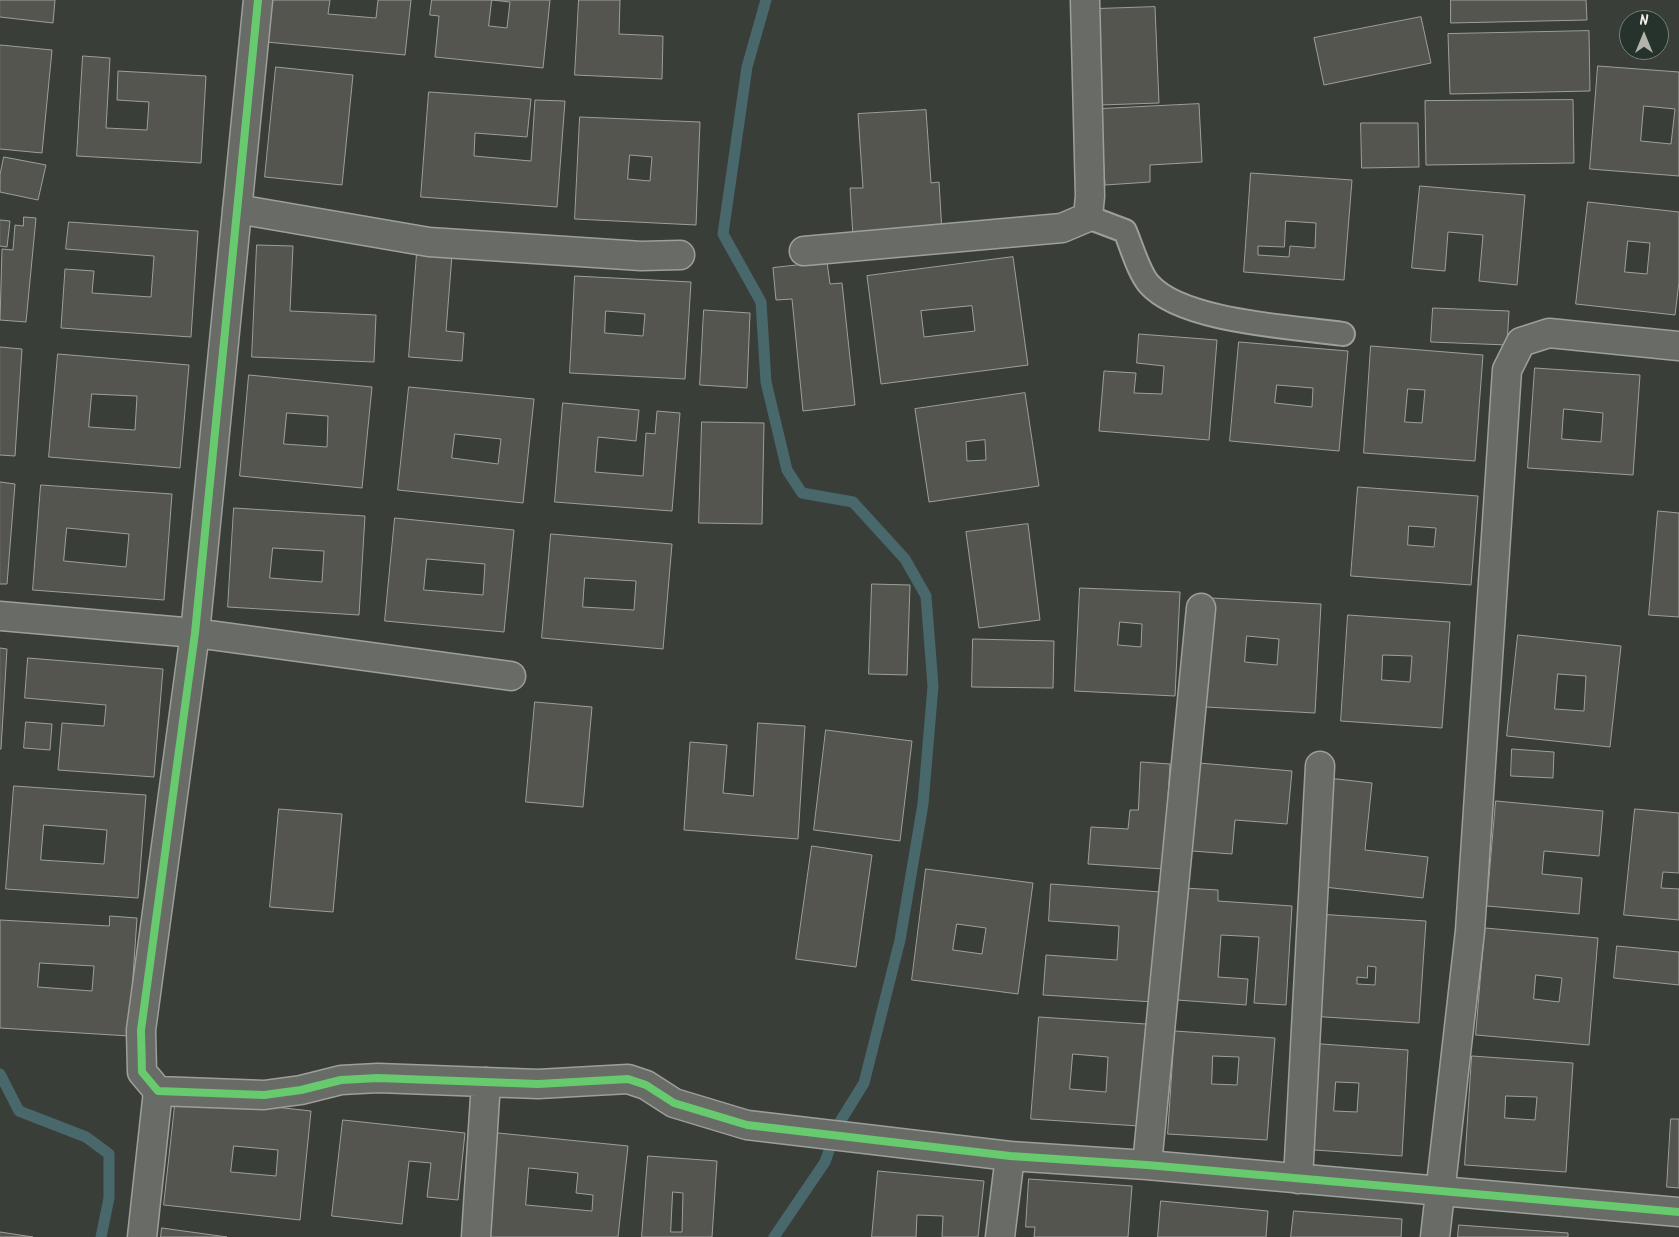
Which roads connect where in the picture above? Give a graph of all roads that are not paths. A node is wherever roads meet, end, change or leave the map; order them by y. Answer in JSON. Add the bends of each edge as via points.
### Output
{"nodes":[{"id":1,"x":258,"y":0,"type":"edge"},
{"id":2,"x":1085,"y":0,"type":"edge"},
{"id":3,"x":237,"y":209,"type":"junction"},
{"id":4,"x":1088,"y":217,"type":"junction"},
{"id":5,"x":804,"y":251,"type":"dead end"},
{"id":6,"x":680,"y":256,"type":"dead end"},
{"id":7,"x":1343,"y":334,"type":"dead end"},
{"id":8,"x":1679,"y":346,"type":"edge"},
{"id":9,"x":1201,"y":608,"type":"dead end"},
{"id":10,"x":0,"y":616,"type":"edge"},
{"id":11,"x":196,"y":633,"type":"junction"},
{"id":12,"x":511,"y":676,"type":"dead end"},
{"id":13,"x":1320,"y":766,"type":"dead end"},
{"id":14,"x":486,"y":1082,"type":"junction"},
{"id":15,"x":158,"y":1091,"type":"junction"},
{"id":16,"x":1010,"y":1156,"type":"junction"},
{"id":17,"x":1147,"y":1165,"type":"junction"},
{"id":18,"x":1298,"y":1179,"type":"junction"},
{"id":19,"x":1440,"y":1192,"type":"junction"},
{"id":20,"x":1679,"y":1212,"type":"edge"},
{"id":21,"x":142,"y":1237,"type":"edge"},
{"id":22,"x":476,"y":1237,"type":"edge"},
{"id":23,"x":1000,"y":1237,"type":"edge"},
{"id":24,"x":1435,"y":1237,"type":"edge"}],
"edges":[{"from":1,"to":3,"type":"street"},
{"from":2,"to":4,"type":"street"},
{"from":3,"to":6,"type":"street","via":[[429,242]]},
{"from":3,"to":11,"type":"street"},
{"from":4,"to":5,"type":"street","via":[[1062,228]]},
{"from":4,"to":7,"type":"lane","via":[[1125,231],[1148,283],[1171,302],[1234,320]]},
{"from":8,"to":19,"type":"street","via":[[1549,332],[1521,342],[1507,370],[1470,931]]},
{"from":9,"to":17,"type":"street"},
{"from":10,"to":11,"type":"street"},
{"from":11,"to":12,"type":"street"},
{"from":11,"to":15,"type":"street","via":[[141,1030],[142,1072]]},
{"from":13,"to":18,"type":"street"},
{"from":14,"to":15,"type":"street","via":[[378,1078],[340,1080],[264,1095]]},
{"from":14,"to":16,"type":"street","via":[[538,1084],[628,1078],[674,1103],[747,1125]]},
{"from":14,"to":22,"type":"street"},
{"from":15,"to":21,"type":"street"},
{"from":16,"to":17,"type":"street"},
{"from":16,"to":23,"type":"street"},
{"from":17,"to":18,"type":"street"},
{"from":18,"to":19,"type":"street"},
{"from":19,"to":20,"type":"street"},
{"from":19,"to":24,"type":"street"}]}
